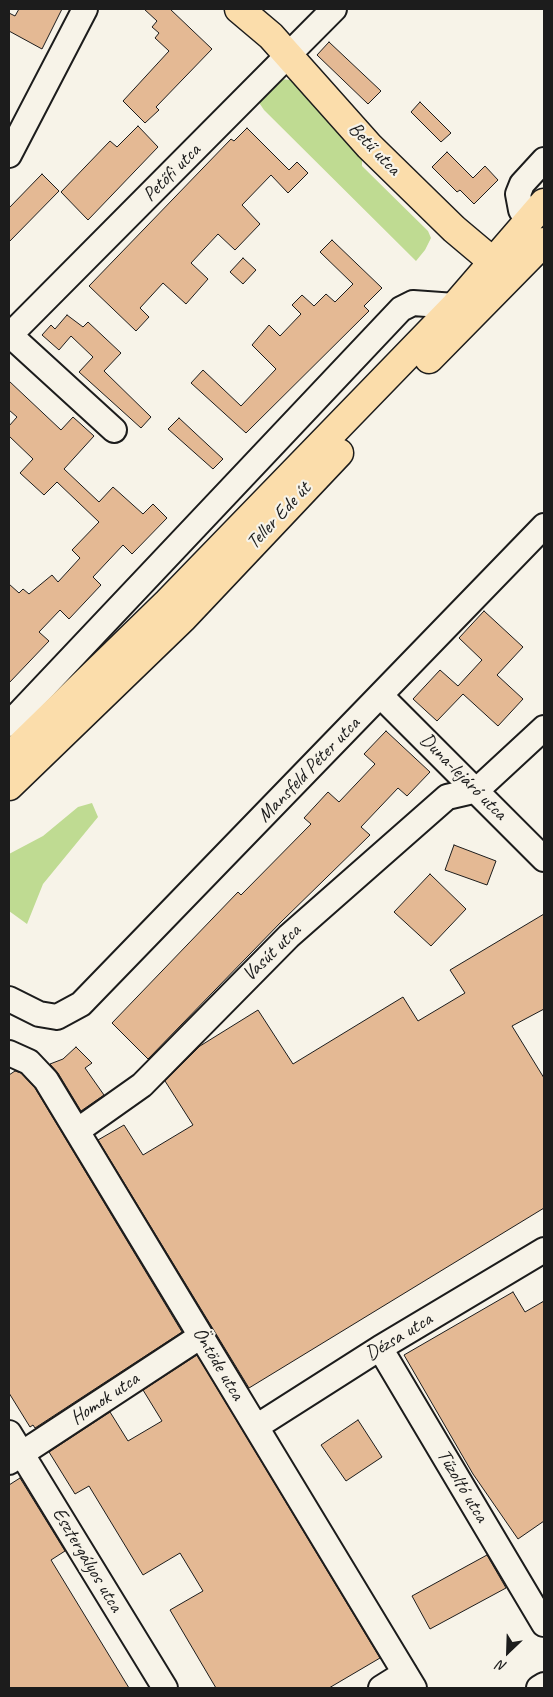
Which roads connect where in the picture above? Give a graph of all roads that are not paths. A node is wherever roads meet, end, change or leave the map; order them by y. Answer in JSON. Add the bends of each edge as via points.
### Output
{"nodes":[{"id":1,"x":85,"y":9,"type":"edge"},
{"id":2,"x":239,"y":9,"type":"edge"},
{"id":3,"x":334,"y":9,"type":"edge"},
{"id":4,"x":289,"y":56,"type":"junction"},
{"id":5,"x":9,"y":155,"type":"edge"},
{"id":6,"x":544,"y":160,"type":"edge"},
{"id":7,"x":536,"y":211,"type":"edge"},
{"id":8,"x":544,"y":242,"type":"edge"},
{"id":9,"x":492,"y":261,"type":"junction"},
{"id":10,"x":523,"y":264,"type":"junction"},
{"id":11,"x":455,"y":306,"type":"junction"},
{"id":12,"x":10,"y":336,"type":"edge"},
{"id":13,"x":114,"y":430,"type":"dead end"},
{"id":14,"x":544,"y":526,"type":"edge"},
{"id":15,"x":380,"y":696,"type":"junction"},
{"id":16,"x":9,"y":724,"type":"edge"},
{"id":17,"x":544,"y":728,"type":"edge"},
{"id":18,"x":9,"y":757,"type":"edge"},
{"id":19,"x":9,"y":786,"type":"edge"},
{"id":20,"x":477,"y":790,"type":"junction"},
{"id":21,"x":544,"y":860,"type":"edge"},
{"id":22,"x":9,"y":999,"type":"edge"},
{"id":23,"x":9,"y":1053,"type":"edge"},
{"id":24,"x":77,"y":1131,"type":"junction"},
{"id":25,"x":544,"y":1250,"type":"edge"},
{"id":26,"x":201,"y":1336,"type":"junction"},
{"id":27,"x":380,"y":1348,"type":"junction"},
{"id":28,"x":256,"y":1427,"type":"junction"},
{"id":29,"x":9,"y":1433,"type":"edge"},
{"id":30,"x":15,"y":1458,"type":"edge"},
{"id":31,"x":544,"y":1624,"type":"edge"},
{"id":32,"x":410,"y":1681,"type":"edge"},
{"id":33,"x":544,"y":1685,"type":"edge"},
{"id":34,"x":165,"y":1688,"type":"edge"},
{"id":35,"x":381,"y":1688,"type":"edge"},
{"id":36,"x":538,"y":1688,"type":"edge"}],
"edges":[{"from":1,"to":5,"type":"street"},
{"from":2,"to":4,"type":"main road","name":"Betű utca"},
{"from":3,"to":4,"type":"street","name":"Petőfi utca"},
{"from":4,"to":9,"type":"main road","name":"Betű utca","via":[[369,146],[454,229]]},
{"from":4,"to":12,"type":"street","name":"Petőfi utca"},
{"from":6,"to":7,"type":"street","name":"Teller Ede út","via":[[522,184],[518,194],[519,204]]},
{"from":7,"to":9,"type":"main road","name":"Teller Ede út"},
{"from":8,"to":10,"type":"main road","name":"Teller Ede út"},
{"from":9,"to":10,"type":"main road","via":[[510,266]]},
{"from":9,"to":11,"type":"main road","name":"Teller Ede út"},
{"from":10,"to":19,"type":"main road","name":"Teller Ede út","via":[[183,618]]},
{"from":11,"to":16,"type":"street","via":[[413,303],[401,309]]},
{"from":11,"to":18,"type":"main road","name":"Teller Ede út","via":[[168,602]]},
{"from":12,"to":13,"type":"street"},
{"from":14,"to":15,"type":"street","name":"Mansfeld Péter utca"},
{"from":15,"to":20,"type":"street","name":"Duna-lejáró utca"},
{"from":15,"to":22,"type":"street","name":"Mansfeld Péter utca","via":[[92,994],[71,1011],[57,1017],[39,1014]]},
{"from":17,"to":20,"type":"street"},
{"from":20,"to":21,"type":"street","name":"Duna-lejáró utca"},
{"from":20,"to":24,"type":"street","name":"Vasút utca","via":[[447,797],[289,936],[142,1085]]},
{"from":23,"to":24,"type":"street","name":"Öntöde utca","via":[[29,1062],[46,1080]]},
{"from":24,"to":26,"type":"street","name":"Öntöde utca"},
{"from":25,"to":27,"type":"street","name":"Dézsa utca"},
{"from":26,"to":28,"type":"street","name":"Öntöde utca"},
{"from":26,"to":30,"type":"street","name":"Homok utca"},
{"from":27,"to":28,"type":"street","name":"Dézsa utca"},
{"from":27,"to":31,"type":"street","name":"Tűzoltó utca"},
{"from":28,"to":32,"type":"street","name":"Öntöde utca"},
{"from":29,"to":30,"type":"street","name":"Esztergályos utca"},
{"from":30,"to":34,"type":"street","name":"Esztergályos utca","via":[[110,1599]]},
{"from":32,"to":35,"type":"street"},
{"from":33,"to":36,"type":"street"}]}
